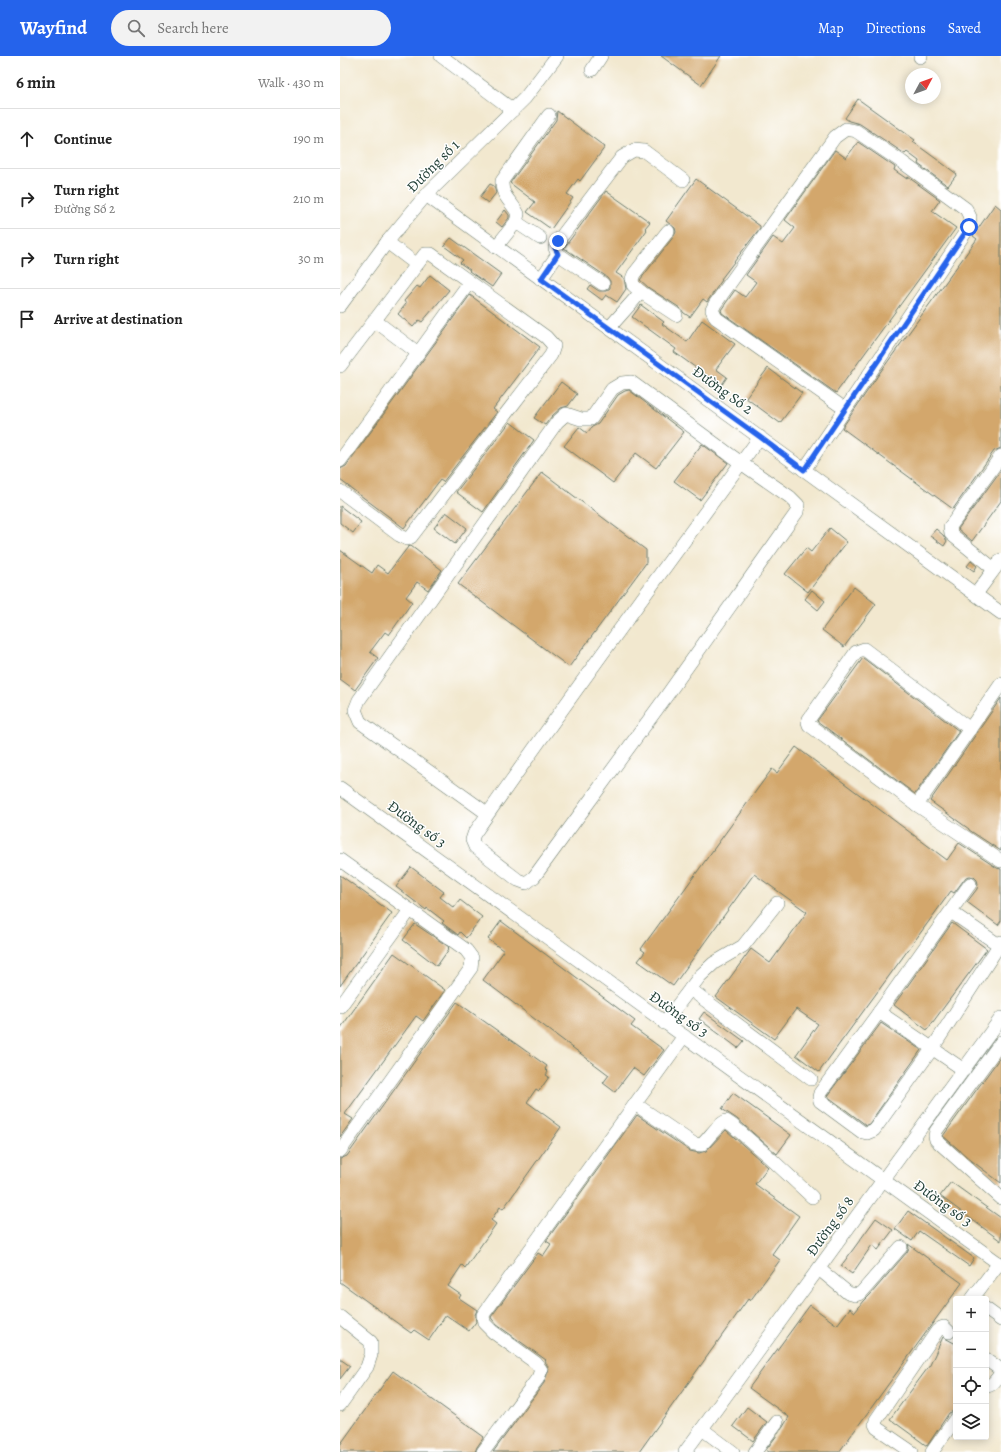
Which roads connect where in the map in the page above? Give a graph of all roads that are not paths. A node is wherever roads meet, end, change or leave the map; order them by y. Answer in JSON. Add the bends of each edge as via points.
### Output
{"nodes":[{"id":1,"x":441,"y":56,"type":"edge"},
{"id":2,"x":601,"y":56,"type":"edge"},
{"id":3,"x":555,"y":57,"type":"edge"},
{"id":4,"x":592,"y":70,"type":"dead end"},
{"id":5,"x":513,"y":110,"type":"junction"},
{"id":6,"x":550,"y":115,"type":"dead end"},
{"id":7,"x":683,"y":180,"type":"dead end"},
{"id":8,"x":426,"y":195,"type":"junction"},
{"id":9,"x":516,"y":222,"type":"junction"},
{"id":10,"x":668,"y":231,"type":"dead end"},
{"id":11,"x":540,"y":238,"type":"dead end"},
{"id":12,"x":387,"y":242,"type":"junction"},
{"id":13,"x":496,"y":247,"type":"junction"},
{"id":14,"x":558,"y":254,"type":"junction"},
{"id":15,"x":416,"y":264,"type":"junction"},
{"id":16,"x":541,"y":279,"type":"junction"},
{"id":17,"x":470,"y":283,"type":"junction"},
{"id":18,"x":603,"y":284,"type":"dead end"},
{"id":19,"x":641,"y":292,"type":"junction"},
{"id":20,"x":340,"y":306,"type":"edge"},
{"id":21,"x":676,"y":315,"type":"dead end"},
{"id":22,"x":374,"y":320,"type":"junction"},
{"id":23,"x":609,"y":328,"type":"junction"},
{"id":24,"x":418,"y":353,"type":"junction"},
{"id":25,"x":340,"y":366,"type":"edge"},
{"id":26,"x":845,"y":409,"type":"junction"},
{"id":27,"x":760,"y":437,"type":"junction"},
{"id":28,"x":1001,"y":456,"type":"edge"},
{"id":29,"x":340,"y":460,"type":"edge"},
{"id":30,"x":741,"y":464,"type":"junction"},
{"id":31,"x":804,"y":470,"type":"junction"},
{"id":32,"x":340,"y":491,"type":"edge"},
{"id":33,"x":998,"y":565,"type":"edge"},
{"id":34,"x":976,"y":594,"type":"junction"},
{"id":35,"x":1001,"y":613,"type":"edge"},
{"id":36,"x":1001,"y":684,"type":"edge"},
{"id":37,"x":970,"y":729,"type":"junction"},
{"id":38,"x":340,"y":788,"type":"edge"},
{"id":39,"x":917,"y":805,"type":"junction"},
{"id":40,"x":488,"y":814,"type":"junction"},
{"id":41,"x":340,"y":860,"type":"edge"},
{"id":42,"x":1001,"y":861,"type":"edge"},
{"id":43,"x":970,"y":884,"type":"dead end"},
{"id":44,"x":777,"y":903,"type":"dead end"},
{"id":45,"x":410,"y":910,"type":"junction"},
{"id":46,"x":951,"y":912,"type":"junction"},
{"id":47,"x":1000,"y":944,"type":"edge"},
{"id":48,"x":690,"y":989,"type":"junction"},
{"id":49,"x":340,"y":1007,"type":"edge"},
{"id":50,"x":879,"y":1012,"type":"junction"},
{"id":51,"x":1001,"y":1018,"type":"edge"},
{"id":52,"x":664,"y":1023,"type":"junction"},
{"id":53,"x":684,"y":1036,"type":"junction"},
{"id":54,"x":1001,"y":1042,"type":"edge"},
{"id":55,"x":932,"y":1049,"type":"junction"},
{"id":56,"x":964,"y":1070,"type":"junction"},
{"id":57,"x":811,"y":1079,"type":"dead end"},
{"id":58,"x":635,"y":1104,"type":"junction"},
{"id":59,"x":340,"y":1151,"type":"edge"},
{"id":60,"x":884,"y":1180,"type":"junction"},
{"id":61,"x":812,"y":1197,"type":"dead end"},
{"id":62,"x":1001,"y":1198,"type":"edge"},
{"id":63,"x":901,"y":1247,"type":"dead end"},
{"id":64,"x":1000,"y":1264,"type":"edge"},
{"id":65,"x":819,"y":1269,"type":"junction"},
{"id":66,"x":974,"y":1296,"type":"edge"},
{"id":67,"x":989,"y":1311,"type":"edge"},
{"id":68,"x":340,"y":1317,"type":"edge"},
{"id":69,"x":1001,"y":1320,"type":"edge"},
{"id":70,"x":953,"y":1330,"type":"edge"},
{"id":71,"x":989,"y":1361,"type":"edge"},
{"id":72,"x":1001,"y":1370,"type":"edge"},
{"id":73,"x":1001,"y":1373,"type":"edge"},
{"id":74,"x":989,"y":1386,"type":"edge"},
{"id":75,"x":340,"y":1405,"type":"edge"},
{"id":76,"x":777,"y":1422,"type":"dead end"},
{"id":77,"x":953,"y":1422,"type":"edge"},
{"id":78,"x":702,"y":1429,"type":"junction"},
{"id":79,"x":483,"y":1452,"type":"edge"},
{"id":80,"x":685,"y":1452,"type":"edge"},
{"id":81,"x":733,"y":1452,"type":"edge"},
{"id":82,"x":756,"y":1452,"type":"edge"},
{"id":83,"x":912,"y":1452,"type":"edge"},
{"id":84,"x":932,"y":1452,"type":"edge"}],
"edges":[{"from":1,"to":5,"type":"street"},
{"from":2,"to":4,"type":"street"},
{"from":3,"to":5,"type":"street","name":"Đường số 1"},
{"from":5,"to":8,"type":"street","name":"Đường số 1"},
{"from":6,"to":9,"type":"street","via":[[502,181],[501,187],[505,196],[518,214]]},
{"from":7,"to":14,"type":"street","via":[[644,151],[634,150],[622,157],[558,241],[555,248]]},
{"from":8,"to":12,"type":"street","name":"Đường số 1"},
{"from":8,"to":13,"type":"street","name":"Đường Số 2"},
{"from":9,"to":11,"type":"street"},
{"from":9,"to":13,"type":"street"},
{"from":10,"to":19,"type":"street","via":[[634,274],[633,285]]},
{"from":12,"to":15,"type":"street"},
{"from":12,"to":20,"type":"street","name":"Đường số 1"},
{"from":13,"to":16,"type":"street","name":"Đường Số 2"},
{"from":14,"to":16,"type":"street"},
{"from":14,"to":18,"type":"street"},
{"from":15,"to":17,"type":"street","via":[[424,254],[431,254]]},
{"from":15,"to":22,"type":"street"},
{"from":16,"to":23,"type":"street","name":"Đường Số 2"},
{"from":17,"to":24,"type":"street"},
{"from":17,"to":32,"type":"street","via":[[546,338],[554,346],[551,355],[411,537],[407,539],[399,535]]},
{"from":19,"to":21,"type":"street"},
{"from":19,"to":23,"type":"street"},
{"from":22,"to":24,"type":"street"},
{"from":22,"to":25,"type":"street"},
{"from":23,"to":27,"type":"street","name":"Đường Số 2"},
{"from":24,"to":29,"type":"street"},
{"from":26,"to":26,"type":"street","via":[[716,318],[712,310],[835,137],[846,129],[856,131],[902,162],[966,209],[970,217],[969,227]]},
{"from":26,"to":31,"type":"street"},
{"from":27,"to":30,"type":"street"},
{"from":27,"to":31,"type":"street","name":"Đường Số 2"},
{"from":28,"to":33,"type":"street","via":[[949,530],[951,534]]},
{"from":30,"to":40,"type":"street","via":[[687,535]]},
{"from":30,"to":40,"type":"street","via":[[790,497],[798,505],[797,512],[656,711],[534,877],[526,883],[518,880],[475,847],[472,840],[474,834]]},
{"from":30,"to":40,"type":"street","via":[[631,382],[622,383],[612,389],[591,419],[566,414],[557,422],[359,700],[355,710],[360,722]]},
{"from":31,"to":34,"type":"street","name":"Đường Số 2"},
{"from":33,"to":34,"type":"street"},
{"from":34,"to":35,"type":"street","name":"Đường Số 2"},
{"from":36,"to":37,"type":"street"},
{"from":37,"to":39,"type":"street"},
{"from":37,"to":39,"type":"street","via":[[864,649],[856,652],[808,719],[809,725]]},
{"from":38,"to":52,"type":"street","name":"Đường số 3"},
{"from":39,"to":42,"type":"street"},
{"from":41,"to":45,"type":"street"},
{"from":43,"to":46,"type":"street"},
{"from":44,"to":48,"type":"street","via":[[743,946],[714,963]]},
{"from":45,"to":49,"type":"street"},
{"from":45,"to":59,"type":"street","via":[[466,950],[472,958],[471,968]]},
{"from":46,"to":47,"type":"street"},
{"from":46,"to":50,"type":"street"},
{"from":47,"to":55,"type":"street"},
{"from":48,"to":52,"type":"street"},
{"from":48,"to":57,"type":"street"},
{"from":50,"to":55,"type":"street"},
{"from":50,"to":55,"type":"street","via":[[818,1097],[854,1127],[867,1133],[874,1130]]},
{"from":51,"to":56,"type":"street","name":"Đường số 8"},
{"from":52,"to":53,"type":"street","name":"Đường số 3"},
{"from":53,"to":58,"type":"street"},
{"from":53,"to":60,"type":"street","name":"Đường số 3"},
{"from":54,"to":62,"type":"street","via":[[936,1131],[935,1136],[936,1140]]},
{"from":55,"to":56,"type":"street"},
{"from":56,"to":60,"type":"street","name":"Đường số 8"},
{"from":58,"to":61,"type":"street","via":[[694,1144],[701,1145],[726,1121]]},
{"from":58,"to":79,"type":"street","via":[[483,1315],[484,1323],[493,1332],[536,1362],[541,1370],[538,1378]]},
{"from":60,"to":64,"type":"street","name":"Đường số 3"},
{"from":60,"to":65,"type":"street","name":"Đường số 8"},
{"from":63,"to":65,"type":"street","via":[[861,1293],[855,1295]]},
{"from":64,"to":66,"type":"street"},
{"from":65,"to":78,"type":"street","name":"Đường số 8"},
{"from":67,"to":69,"type":"street"},
{"from":68,"to":75,"type":"street","via":[[371,1342],[372,1355],[367,1367]]},
{"from":70,"to":83,"type":"street","via":[[941,1328],[937,1331],[875,1424]]},
{"from":71,"to":72,"type":"street"},
{"from":73,"to":74,"type":"street"},
{"from":76,"to":82,"type":"street"},
{"from":77,"to":84,"type":"street"},
{"from":78,"to":80,"type":"street","name":"Đường số 8"},
{"from":78,"to":81,"type":"street"}]}
